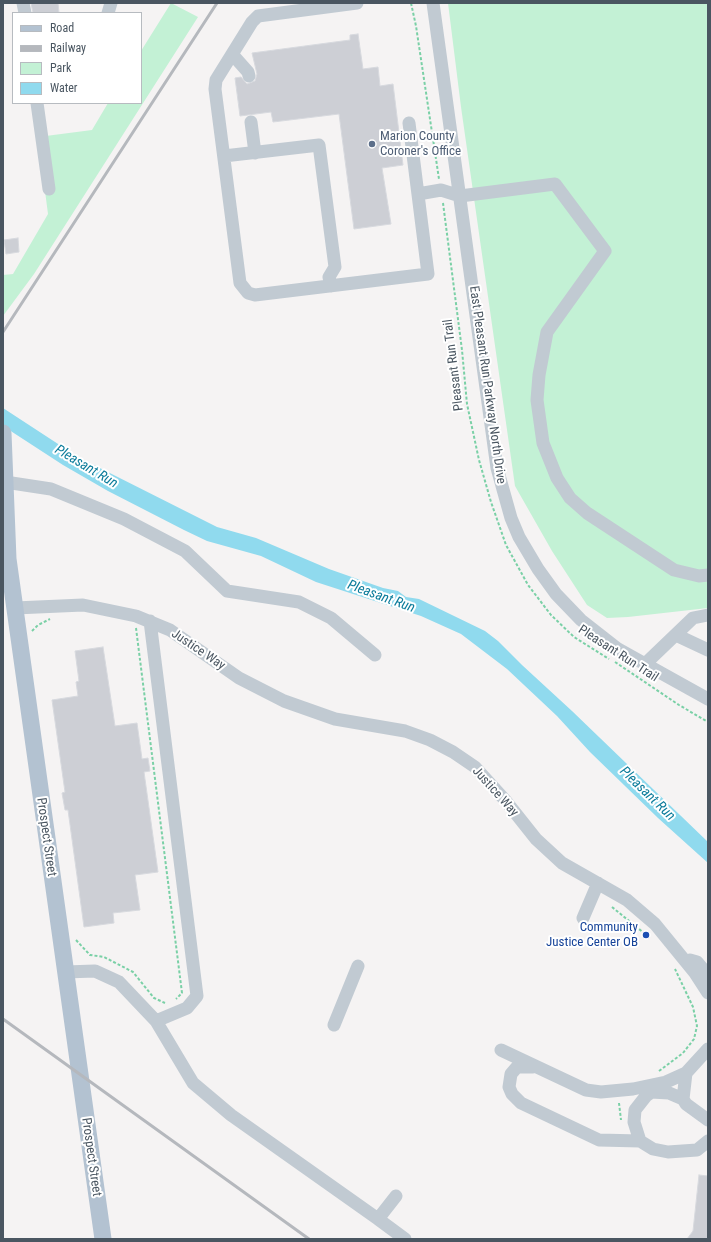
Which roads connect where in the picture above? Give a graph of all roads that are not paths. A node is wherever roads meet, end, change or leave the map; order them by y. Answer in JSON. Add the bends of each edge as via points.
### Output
{"nodes":[{"id":1,"x":357,"y":3,"type":"edge"},
{"id":2,"x":433,"y":3,"type":"edge"},
{"id":3,"x":232,"y":54,"type":"junction"},
{"id":4,"x":249,"y":76,"type":"dead end"},
{"id":5,"x":37,"y":104,"type":"edge"},
{"id":6,"x":251,"y":122,"type":"dead end"},
{"id":7,"x":409,"y":123,"type":"dead end"},
{"id":8,"x":255,"y":153,"type":"junction"},
{"id":9,"x":224,"y":156,"type":"junction"},
{"id":10,"x":49,"y":189,"type":"dead end"},
{"id":11,"x":418,"y":194,"type":"junction"},
{"id":12,"x":460,"y":196,"type":"junction"},
{"id":13,"x":330,"y":286,"type":"junction"},
{"id":14,"x":3,"y":433,"type":"edge"},
{"id":15,"x":5,"y":482,"type":"junction"},
{"id":16,"x":708,"y":575,"type":"edge"},
{"id":17,"x":15,"y":608,"type":"junction"},
{"id":18,"x":708,"y":615,"type":"edge"},
{"id":19,"x":146,"y":625,"type":"junction"},
{"id":20,"x":676,"y":635,"type":"junction"},
{"id":21,"x":708,"y":650,"type":"edge"},
{"id":22,"x":375,"y":655,"type":"dead end"},
{"id":23,"x":645,"y":664,"type":"junction"},
{"id":24,"x":708,"y":699,"type":"edge"},
{"id":25,"x":598,"y":883,"type":"junction"},
{"id":26,"x":583,"y":918,"type":"dead end"},
{"id":27,"x":680,"y":955,"type":"junction"},
{"id":28,"x":358,"y":966,"type":"dead end"},
{"id":29,"x":65,"y":972,"type":"junction"},
{"id":30,"x":708,"y":975,"type":"edge"},
{"id":31,"x":708,"y":993,"type":"edge"},
{"id":32,"x":156,"y":1021,"type":"junction"},
{"id":33,"x":334,"y":1025,"type":"dead end"},
{"id":34,"x":708,"y":1049,"type":"edge"},
{"id":35,"x":501,"y":1050,"type":"dead end"},
{"id":36,"x":539,"y":1067,"type":"junction"},
{"id":37,"x":686,"y":1073,"type":"junction"},
{"id":38,"x":666,"y":1082,"type":"junction"},
{"id":39,"x":651,"y":1092,"type":"junction"},
{"id":40,"x":683,"y":1100,"type":"junction"},
{"id":41,"x":708,"y":1120,"type":"edge"},
{"id":42,"x":640,"y":1141,"type":"junction"},
{"id":43,"x":708,"y":1142,"type":"edge"},
{"id":44,"x":396,"y":1196,"type":"dead end"},
{"id":45,"x":378,"y":1219,"type":"junction"},
{"id":46,"x":103,"y":1239,"type":"edge"},
{"id":47,"x":405,"y":1239,"type":"edge"}],
"edges":[{"from":1,"to":3,"type":"street","via":[[258,16]]},
{"from":2,"to":12,"type":"street","name":"East Pleasant Run Parkway North Drive"},
{"from":3,"to":4,"type":"street"},
{"from":3,"to":9,"type":"street","via":[[216,80],[215,89]]},
{"from":5,"to":10,"type":"street"},
{"from":6,"to":8,"type":"street"},
{"from":7,"to":11,"type":"street"},
{"from":8,"to":9,"type":"street"},
{"from":8,"to":13,"type":"street","via":[[320,145],[335,267],[329,277]]},
{"from":9,"to":13,"type":"street","via":[[240,283],[248,293],[255,295]]},
{"from":11,"to":12,"type":"street","via":[[441,190]]},
{"from":11,"to":13,"type":"street","via":[[428,274]]},
{"from":12,"to":16,"type":"street","via":[[556,184],[605,251],[547,332],[537,400],[543,443],[556,478],[570,498],[586,513],[674,570],[699,576]]},
{"from":12,"to":23,"type":"street","name":"East Pleasant Run Parkway North Drive","via":[[497,468],[511,518],[538,569],[562,602],[592,630]]},
{"from":14,"to":15,"type":"main road","name":"Prospect Street"},
{"from":15,"to":17,"type":"main road","name":"Prospect Street","via":[[8,559]]},
{"from":15,"to":22,"type":"street","via":[[51,489],[124,519],[185,551],[228,591],[299,602],[331,618]]},
{"from":17,"to":19,"type":"street","name":"Justice Way","via":[[83,605],[136,616]]},
{"from":17,"to":29,"type":"main road","name":"Prospect Street"},
{"from":18,"to":20,"type":"street","via":[[693,618]]},
{"from":19,"to":25,"type":"street","name":"Justice Way","via":[[170,630],[239,678],[284,702],[336,719],[405,731],[453,752],[480,773],[536,839],[562,863]]},
{"from":19,"to":32,"type":"street","via":[[197,996],[187,1008]]},
{"from":20,"to":21,"type":"street"},
{"from":20,"to":23,"type":"street"},
{"from":23,"to":24,"type":"street","name":"East Pleasant Run Parkway North Drive"},
{"from":25,"to":26,"type":"street"},
{"from":25,"to":27,"type":"street","name":"Justice Way","via":[[627,900],[655,924]]},
{"from":27,"to":30,"type":"street","via":[[697,962]]},
{"from":27,"to":31,"type":"street","name":"Justice Way"},
{"from":28,"to":33,"type":"street"},
{"from":29,"to":32,"type":"street","via":[[96,971],[119,982]]},
{"from":29,"to":46,"type":"main road","name":"Prospect Street"},
{"from":32,"to":45,"type":"street","via":[[193,1083],[230,1115]]},
{"from":34,"to":37,"type":"street"},
{"from":35,"to":36,"type":"street"},
{"from":36,"to":38,"type":"street","via":[[586,1090],[601,1092]]},
{"from":36,"to":42,"type":"street","via":[[522,1065],[513,1070],[509,1087],[521,1103],[598,1140]]},
{"from":37,"to":38,"type":"street"},
{"from":37,"to":40,"type":"street"},
{"from":38,"to":39,"type":"street"},
{"from":39,"to":40,"type":"street","via":[[669,1093]]},
{"from":39,"to":42,"type":"street","via":[[639,1104],[633,1117]]},
{"from":40,"to":41,"type":"street"},
{"from":42,"to":43,"type":"street","via":[[653,1149],[668,1152],[697,1150]]},
{"from":44,"to":45,"type":"street"},
{"from":45,"to":47,"type":"street"}]}
